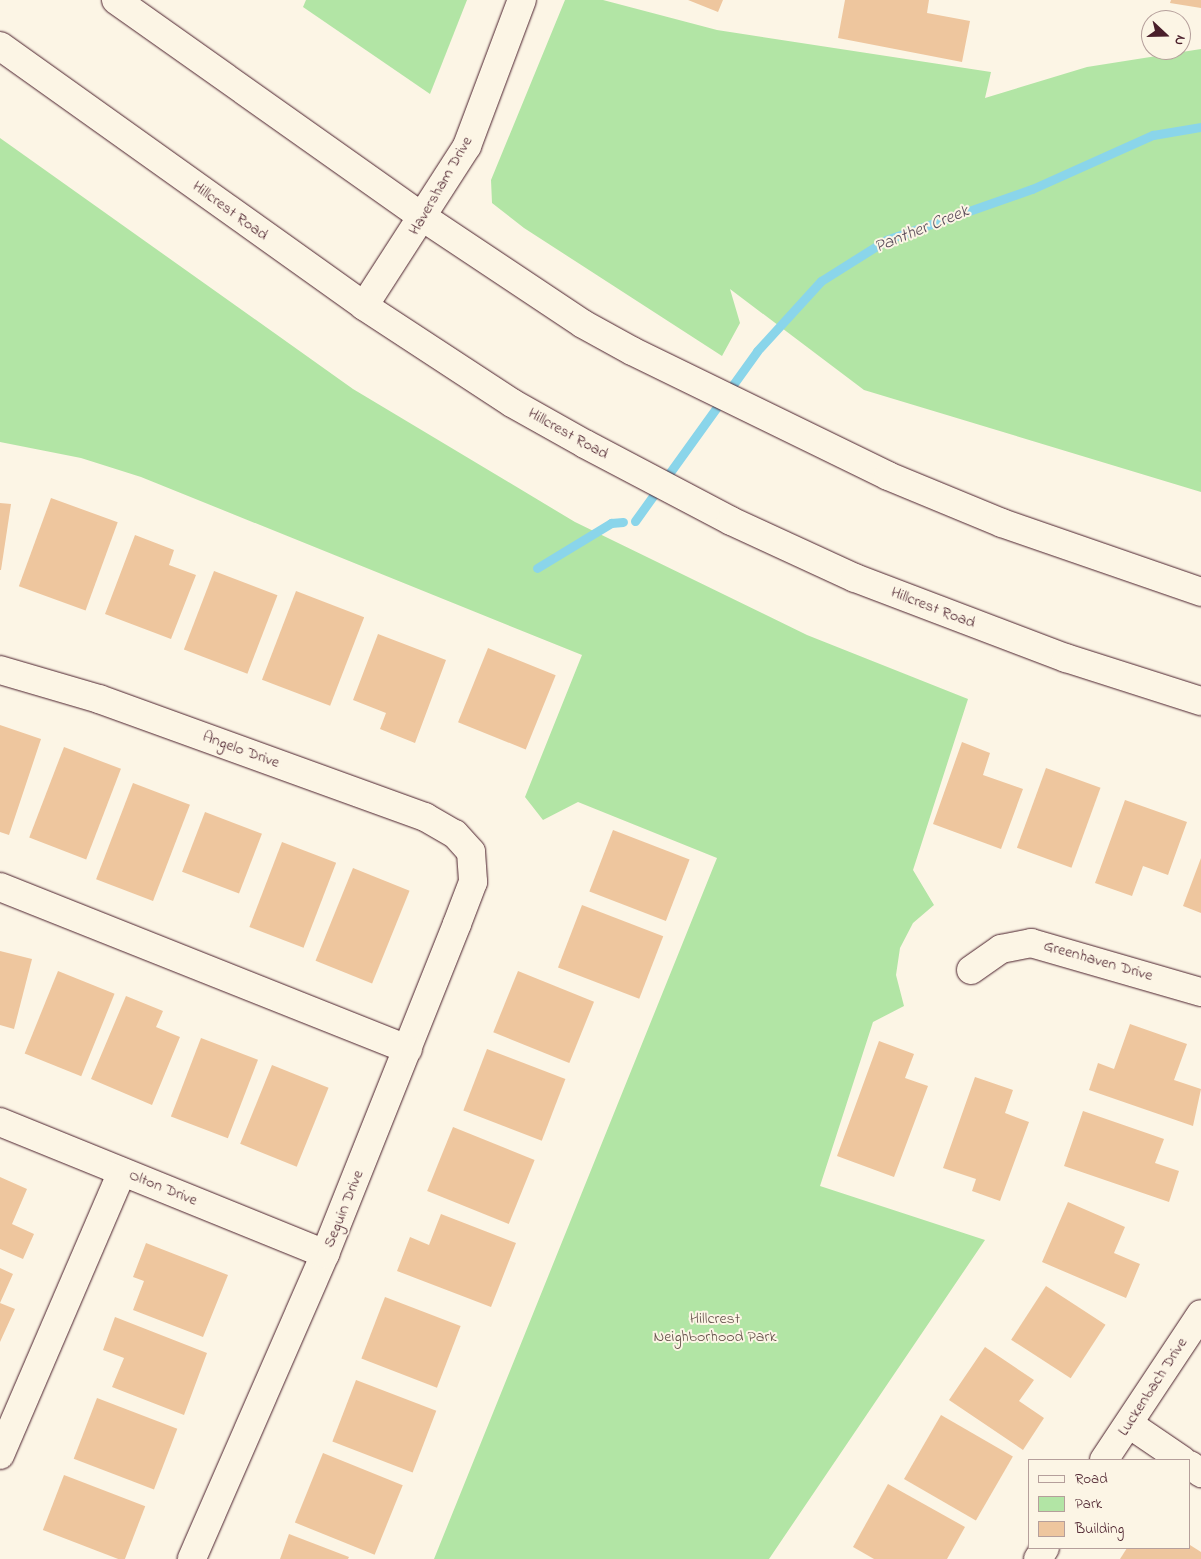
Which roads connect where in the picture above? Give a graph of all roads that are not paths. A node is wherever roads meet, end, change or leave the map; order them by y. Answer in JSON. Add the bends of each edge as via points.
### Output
{"nodes":[{"id":1,"x":116,"y":0,"type":"edge"},
{"id":2,"x":522,"y":0,"type":"edge"},
{"id":3,"x":0,"y":46,"type":"edge"},
{"id":4,"x":424,"y":218,"type":"junction"},
{"id":5,"x":364,"y":306,"type":"junction"},
{"id":6,"x":1201,"y":592,"type":"edge"},
{"id":7,"x":0,"y":670,"type":"edge"},
{"id":8,"x":1201,"y":701,"type":"edge"},
{"id":9,"x":471,"y":852,"type":"joint"},
{"id":10,"x":0,"y":887,"type":"edge"},
{"id":11,"x":971,"y":970,"type":"dead end"},
{"id":12,"x":1201,"y":992,"type":"edge"},
{"id":13,"x":408,"y":1049,"type":"junction"},
{"id":14,"x":0,"y":1122,"type":"edge"},
{"id":15,"x":122,"y":1172,"type":"junction"},
{"id":16,"x":326,"y":1254,"type":"junction"},
{"id":17,"x":1201,"y":1314,"type":"edge"},
{"id":18,"x":1129,"y":1424,"type":"junction"},
{"id":19,"x":0,"y":1455,"type":"edge"},
{"id":20,"x":1105,"y":1459,"type":"edge"},
{"id":21,"x":1181,"y":1459,"type":"edge"},
{"id":22,"x":192,"y":1559,"type":"edge"}],
"edges":[{"from":1,"to":4,"type":"main road"},
{"from":2,"to":4,"type":"main road","name":"Haversham Drive","via":[[467,146]]},
{"from":3,"to":5,"type":"main road","name":"Hillcrest Road"},
{"from":4,"to":5,"type":"main road","name":"Haversham Drive"},
{"from":4,"to":6,"type":"main road","via":[[582,324],[802,436],[1002,523]]},
{"from":5,"to":8,"type":"main road","name":"Hillcrest Road","via":[[512,403],[806,558],[965,620]]},
{"from":7,"to":9,"type":"main road","name":"Angelo Drive","via":[[99,699],[425,817],[455,834]]},
{"from":9,"to":13,"type":"main road","name":"Seguin Drive","via":[[473,882]]},
{"from":10,"to":13,"type":"main road"},
{"from":11,"to":12,"type":"main road","name":"Greenhaven Drive","via":[[1001,949],[1031,943]]},
{"from":13,"to":16,"type":"main road","name":"Seguin Drive"},
{"from":14,"to":15,"type":"main road","name":"Olton Drive"},
{"from":15,"to":16,"type":"main road","name":"Olton Drive"},
{"from":15,"to":19,"type":"main road"},
{"from":16,"to":22,"type":"main road","name":"Seguin Drive"},
{"from":17,"to":18,"type":"main road","name":"Luckenbach Drive"},
{"from":18,"to":20,"type":"main road","name":"Luckenbach Drive"},
{"from":18,"to":21,"type":"main road"}]}
